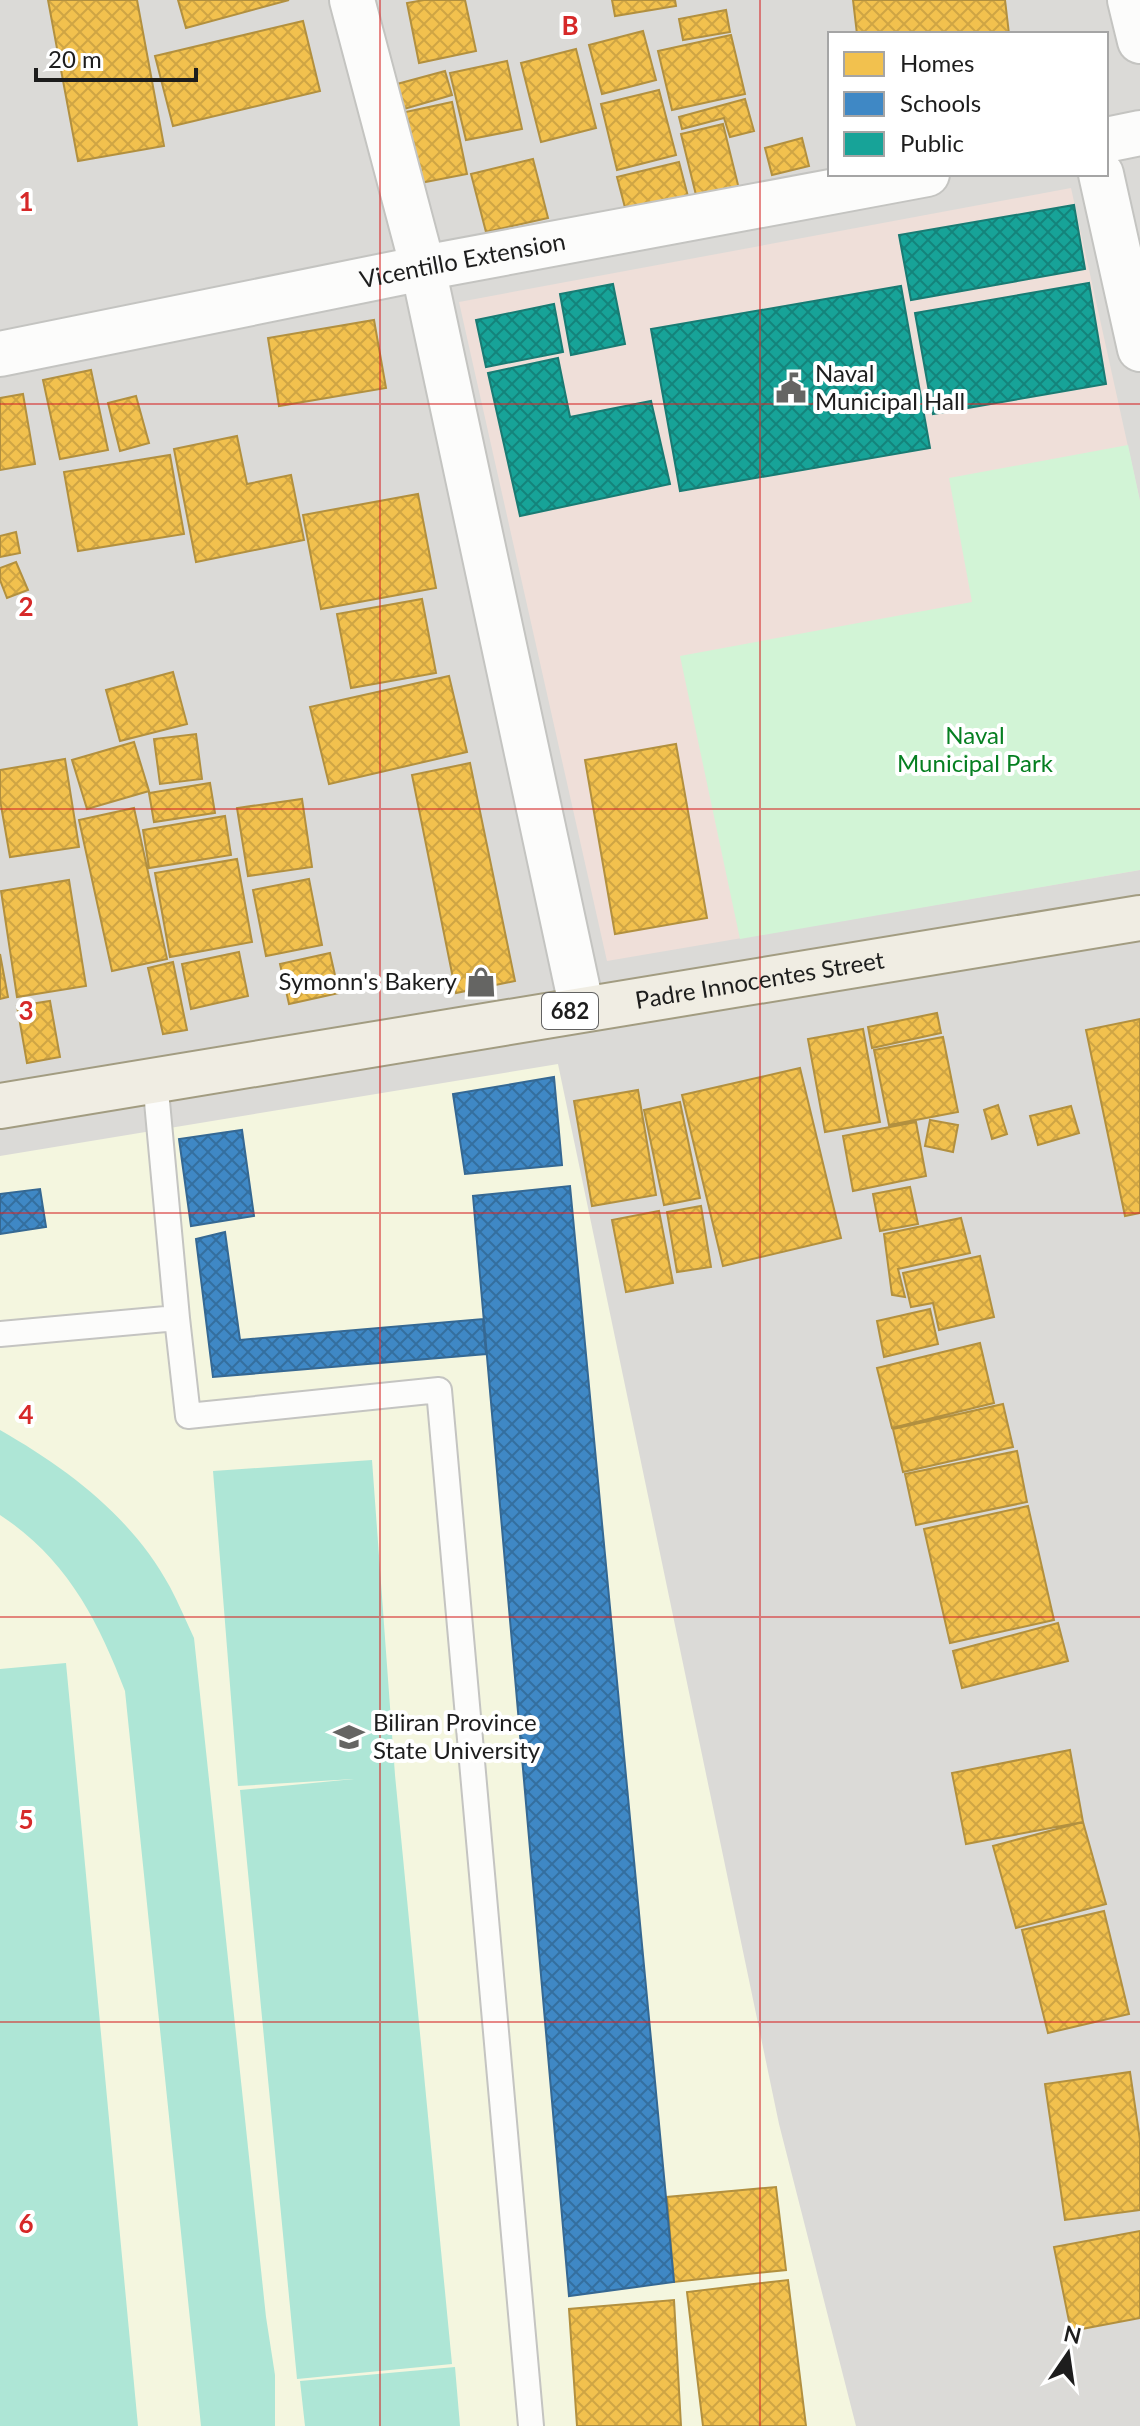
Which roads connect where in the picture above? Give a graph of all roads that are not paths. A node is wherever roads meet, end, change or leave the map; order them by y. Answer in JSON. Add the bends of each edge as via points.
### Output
{"nodes":[{"id":1,"x":352,"y":0,"type":"edge"},
{"id":2,"x":1130,"y":0,"type":"edge"},
{"id":3,"x":1140,"y":41,"type":"edge"},
{"id":4,"x":1140,"y":133,"type":"edge"},
{"id":5,"x":1108,"y":140,"type":"edge"},
{"id":6,"x":916,"y":176,"type":"edge"},
{"id":7,"x":1101,"y":176,"type":"edge"},
{"id":8,"x":423,"y":268,"type":"junction"},
{"id":9,"x":1140,"y":349,"type":"edge"},
{"id":10,"x":0,"y":354,"type":"edge"},
{"id":11,"x":1140,"y":918,"type":"edge"},
{"id":12,"x":582,"y":1009,"type":"junction"},
{"id":13,"x":155,"y":1080,"type":"junction"},
{"id":14,"x":0,"y":1106,"type":"edge"},
{"id":15,"x":177,"y":1318,"type":"junction"},
{"id":16,"x":0,"y":1334,"type":"edge"},
{"id":17,"x":531,"y":2426,"type":"edge"}],
"edges":[{"from":1,"to":8,"type":"street"},
{"from":2,"to":3,"type":"street"},
{"from":4,"to":5,"type":"street"},
{"from":6,"to":8,"type":"street","name":"Vicentillo Extension"},
{"from":7,"to":9,"type":"street"},
{"from":8,"to":10,"type":"street","name":"Vicentillo Extension"},
{"from":8,"to":12,"type":"street"},
{"from":11,"to":12,"type":"main road","name":"Padre Innocentes Street","number":"682"},
{"from":12,"to":13,"type":"main road","name":"Padre Innocentes Street","number":"682"},
{"from":13,"to":14,"type":"main road","name":"Padre Innocentes Street","number":"682"},
{"from":13,"to":15,"type":"lane"},
{"from":15,"to":16,"type":"lane"},
{"from":15,"to":17,"type":"lane","via":[[188,1416],[439,1390]]}]}
